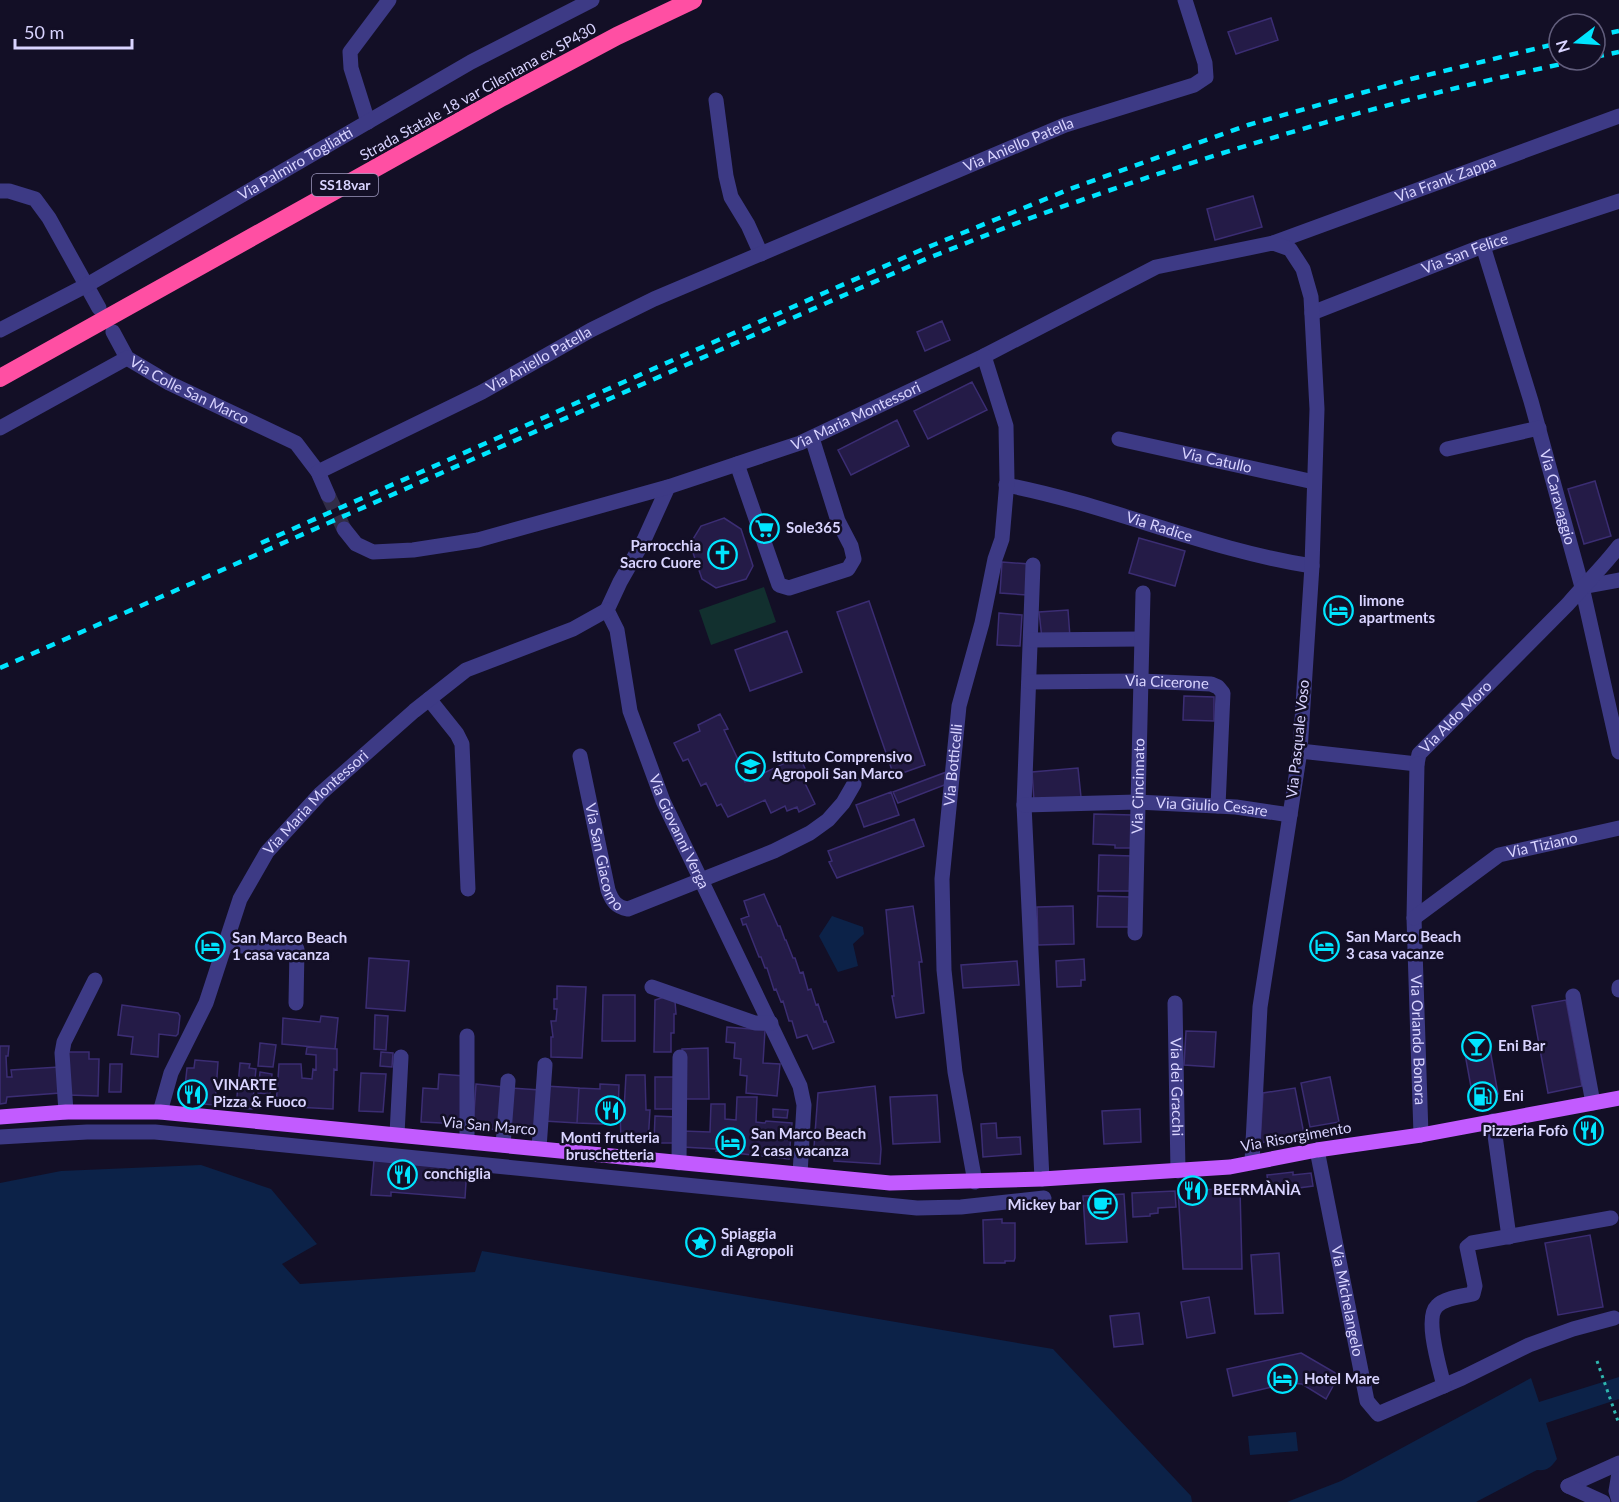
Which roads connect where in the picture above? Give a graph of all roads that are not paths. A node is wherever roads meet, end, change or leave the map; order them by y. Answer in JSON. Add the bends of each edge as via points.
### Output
{"nodes":[{"id":1,"x":389,"y":0,"type":"edge"},
{"id":2,"x":592,"y":0,"type":"edge"},
{"id":3,"x":693,"y":0,"type":"edge"},
{"id":4,"x":1185,"y":0,"type":"edge"},
{"id":5,"x":716,"y":100,"type":"dead end"},
{"id":6,"x":1619,"y":116,"type":"edge"},
{"id":7,"x":368,"y":122,"type":"junction"},
{"id":8,"x":0,"y":191,"type":"edge"},
{"id":9,"x":1619,"y":201,"type":"edge"},
{"id":10,"x":1273,"y":243,"type":"junction"},
{"id":11,"x":1483,"y":246,"type":"junction"},
{"id":12,"x":761,"y":254,"type":"junction"},
{"id":13,"x":87,"y":285,"type":"junction"},
{"id":14,"x":99,"y":308,"type":"dead end"},
{"id":15,"x":1312,"y":313,"type":"junction"},
{"id":16,"x":0,"y":330,"type":"edge"},
{"id":17,"x":113,"y":332,"type":"dead end"},
{"id":18,"x":984,"y":356,"type":"junction"},
{"id":19,"x":127,"y":358,"type":"junction"},
{"id":20,"x":0,"y":378,"type":"edge"},
{"id":21,"x":0,"y":428,"type":"edge"},
{"id":22,"x":1539,"y":428,"type":"junction"},
{"id":23,"x":812,"y":438,"type":"junction"},
{"id":24,"x":1119,"y":439,"type":"dead end"},
{"id":25,"x":1447,"y":449,"type":"dead end"},
{"id":26,"x":737,"y":464,"type":"junction"},
{"id":27,"x":318,"y":472,"type":"junction"},
{"id":28,"x":1314,"y":482,"type":"junction"},
{"id":29,"x":1006,"y":485,"type":"junction"},
{"id":30,"x":668,"y":487,"type":"junction"},
{"id":31,"x":328,"y":495,"type":"tunnel mouth"},
{"id":32,"x":344,"y":529,"type":"tunnel mouth"},
{"id":33,"x":1619,"y":546,"type":"edge"},
{"id":34,"x":1034,"y":565,"type":"dead end"},
{"id":35,"x":1312,"y":566,"type":"junction"},
{"id":36,"x":1619,"y":580,"type":"edge"},
{"id":37,"x":1582,"y":587,"type":"junction"},
{"id":38,"x":1143,"y":593,"type":"dead end"},
{"id":39,"x":607,"y":610,"type":"junction"},
{"id":40,"x":1141,"y":639,"type":"junction"},
{"id":41,"x":1030,"y":640,"type":"junction"},
{"id":42,"x":1140,"y":681,"type":"junction"},
{"id":43,"x":1029,"y":682,"type":"junction"},
{"id":44,"x":429,"y":699,"type":"junction"},
{"id":45,"x":1300,"y":752,"type":"junction"},
{"id":46,"x":1619,"y":752,"type":"edge"},
{"id":47,"x":580,"y":756,"type":"dead end"},
{"id":48,"x":1417,"y":764,"type":"junction"},
{"id":49,"x":854,"y":784,"type":"dead end"},
{"id":50,"x":1137,"y":802,"type":"junction"},
{"id":51,"x":1024,"y":805,"type":"junction"},
{"id":52,"x":1218,"y":806,"type":"junction"},
{"id":53,"x":1290,"y":815,"type":"junction"},
{"id":54,"x":1619,"y":828,"type":"edge"},
{"id":55,"x":699,"y":880,"type":"junction"},
{"id":56,"x":468,"y":889,"type":"dead end"},
{"id":57,"x":1414,"y":918,"type":"junction"},
{"id":58,"x":1135,"y":933,"type":"dead end"},
{"id":59,"x":225,"y":945,"type":"junction"},
{"id":60,"x":95,"y":980,"type":"dead end"},
{"id":61,"x":652,"y":987,"type":"dead end"},
{"id":62,"x":1573,"y":996,"type":"dead end"},
{"id":63,"x":296,"y":1002,"type":"dead end"},
{"id":64,"x":1175,"y":1003,"type":"dead end"},
{"id":65,"x":771,"y":1023,"type":"junction"},
{"id":66,"x":467,"y":1036,"type":"dead end"},
{"id":67,"x":401,"y":1057,"type":"dead end"},
{"id":68,"x":680,"y":1058,"type":"dead end"},
{"id":69,"x":545,"y":1065,"type":"dead end"},
{"id":70,"x":508,"y":1081,"type":"dead end"},
{"id":71,"x":1619,"y":1098,"type":"edge"},
{"id":72,"x":1593,"y":1103,"type":"junction"},
{"id":73,"x":66,"y":1112,"type":"junction"},
{"id":74,"x":160,"y":1112,"type":"junction"},
{"id":75,"x":0,"y":1117,"type":"edge"},
{"id":76,"x":1493,"y":1121,"type":"junction"},
{"id":77,"x":397,"y":1134,"type":"junction"},
{"id":78,"x":1421,"y":1135,"type":"junction"},
{"id":79,"x":0,"y":1137,"type":"edge"},
{"id":80,"x":466,"y":1142,"type":"junction"},
{"id":81,"x":503,"y":1145,"type":"junction"},
{"id":82,"x":539,"y":1148,"type":"junction"},
{"id":83,"x":1317,"y":1150,"type":"junction"},
{"id":84,"x":1252,"y":1162,"type":"junction"},
{"id":85,"x":679,"y":1163,"type":"junction"},
{"id":86,"x":1178,"y":1171,"type":"junction"},
{"id":87,"x":800,"y":1174,"type":"junction"},
{"id":88,"x":1042,"y":1179,"type":"junction"},
{"id":89,"x":975,"y":1182,"type":"junction"},
{"id":90,"x":1044,"y":1198,"type":"dead end"},
{"id":91,"x":1611,"y":1218,"type":"dead end"},
{"id":92,"x":1509,"y":1237,"type":"junction"},
{"id":93,"x":1614,"y":1318,"type":"dead end"},
{"id":94,"x":1444,"y":1386,"type":"junction"},
{"id":95,"x":1619,"y":1463,"type":"edge"},
{"id":96,"x":1619,"y":1473,"type":"edge"},
{"id":97,"x":1619,"y":1501,"type":"edge"},
{"id":98,"x":1603,"y":1502,"type":"edge"}],
"edges":[{"from":1,"to":7,"type":"street","via":[[350,52],[351,68]]},
{"from":2,"to":7,"type":"street","name":"Via Palmiro Togliatti","via":[[471,62]]},
{"from":3,"to":20,"type":"highway","name":"Strada Statale 18 var Cilentana ex SP430","number":"SS18var","via":[[501,98]]},
{"from":4,"to":12,"type":"street","name":"Via Aniello Patella","via":[[1205,63],[1206,77],[1194,85],[1065,125]]},
{"from":5,"to":12,"type":"street","via":[[731,196]]},
{"from":6,"to":10,"type":"street","name":"Via Frank Zappa"},
{"from":7,"to":13,"type":"street","name":"Via Palmiro Togliatti"},
{"from":8,"to":13,"type":"street","via":[[35,199]]},
{"from":9,"to":11,"type":"street","name":"Via San Felice"},
{"from":10,"to":15,"type":"street","via":[[1290,249],[1303,269]]},
{"from":10,"to":18,"type":"street","name":"Via Maria Montessori","via":[[1156,267]]},
{"from":11,"to":15,"type":"street","name":"Via San Felice"},
{"from":11,"to":22,"type":"street","name":"Via Caravaggio"},
{"from":12,"to":27,"type":"street","name":"Via Aniello Patella","via":[[654,298],[482,392]]},
{"from":13,"to":14,"type":"street"},
{"from":13,"to":16,"type":"street","name":"Via Palmiro Togliatti"},
{"from":15,"to":28,"type":"street","name":"Via Pasquale Voso","via":[[1317,409]]},
{"from":17,"to":19,"type":"street"},
{"from":18,"to":23,"type":"street","name":"Via Maria Montessori"},
{"from":18,"to":29,"type":"street","name":"Via Botticelli","via":[[1006,426]]},
{"from":19,"to":21,"type":"street","name":"Via Colle San Marco"},
{"from":19,"to":27,"type":"street","name":"Via Colle San Marco","via":[[169,383],[296,443]]},
{"from":22,"to":25,"type":"street"},
{"from":22,"to":37,"type":"street","name":"Via Caravaggio"},
{"from":23,"to":26,"type":"street","name":"Via Maria Montessori"},
{"from":23,"to":26,"type":"street","via":[[838,521],[851,546],[854,559],[848,569],[789,588],[779,585]]},
{"from":24,"to":28,"type":"street","name":"Via Catullo"},
{"from":26,"to":30,"type":"street","name":"Via Maria Montessori"},
{"from":27,"to":31,"type":"street","name":"Via Colle San Marco"},
{"from":28,"to":35,"type":"street","name":"Via Pasquale Voso"},
{"from":29,"to":35,"type":"street","name":"Via Radice","via":[[1271,559]]},
{"from":29,"to":89,"type":"street","name":"Via Botticelli","via":[[1002,539],[959,706],[942,879],[944,970],[955,1072]]},
{"from":30,"to":32,"type":"street","name":"Via Maria Montessori","via":[[478,540],[413,550],[373,552],[356,544]]},
{"from":30,"to":39,"type":"street"},
{"from":33,"to":37,"type":"street","name":"Via Aldo Moro"},
{"from":34,"to":41,"type":"street"},
{"from":35,"to":45,"type":"street","name":"Via Pasquale Voso"},
{"from":36,"to":37,"type":"street"},
{"from":37,"to":46,"type":"street","name":"Via Caravaggio"},
{"from":37,"to":48,"type":"street","name":"Via Aldo Moro","via":[[1419,754]]},
{"from":38,"to":40,"type":"street","name":"Via Cincinnato"},
{"from":39,"to":44,"type":"street","name":"Via Maria Montessori","via":[[573,629],[466,670]]},
{"from":39,"to":55,"type":"street","name":"Via Giovanni Verga","via":[[617,630],[630,711],[645,757]]},
{"from":40,"to":41,"type":"street"},
{"from":40,"to":42,"type":"street","name":"Via Cincinnato"},
{"from":41,"to":43,"type":"street"},
{"from":42,"to":43,"type":"street","name":"Via Cicerone"},
{"from":42,"to":50,"type":"street","name":"Via Cincinnato"},
{"from":42,"to":52,"type":"street","name":"Via Cicerone","via":[[1212,684],[1223,693]]},
{"from":43,"to":51,"type":"street"},
{"from":44,"to":56,"type":"street","via":[[462,744]]},
{"from":44,"to":59,"type":"street","name":"Via Maria Montessori","via":[[320,794],[267,852],[240,899]]},
{"from":45,"to":48,"type":"street","name":"Via Aldo Moro"},
{"from":45,"to":53,"type":"street","name":"Via Pasquale Voso"},
{"from":47,"to":55,"type":"street","name":"Via San Giacomo","via":[[612,901],[628,909]]},
{"from":48,"to":57,"type":"street","name":"Via Orlando Bonora"},
{"from":49,"to":55,"type":"street","via":[[836,812],[810,833]]},
{"from":50,"to":51,"type":"street","name":"Via Giulio Cesare"},
{"from":50,"to":52,"type":"street","name":"Via Giulio Cesare"},
{"from":50,"to":58,"type":"street","name":"Via Cincinnato"},
{"from":51,"to":88,"type":"street"},
{"from":52,"to":53,"type":"street","name":"Via Giulio Cesare"},
{"from":53,"to":84,"type":"street","name":"Via Pasquale Voso","via":[[1260,1007]]},
{"from":54,"to":57,"type":"street","name":"Via Tiziano","via":[[1498,855]]},
{"from":55,"to":65,"type":"street","name":"Via Giovanni Verga"},
{"from":57,"to":78,"type":"street","name":"Via Orlando Bonora"},
{"from":59,"to":63,"type":"street","via":[[297,949]]},
{"from":59,"to":74,"type":"street","name":"Via Maria Montessori","via":[[206,1003],[171,1073]]},
{"from":60,"to":73,"type":"street","via":[[64,1042]]},
{"from":61,"to":65,"type":"street","via":[[755,1023]]},
{"from":62,"to":72,"type":"street"},
{"from":64,"to":86,"type":"street","name":"Via dei Gracchi"},
{"from":65,"to":87,"type":"street","name":"Via Giovanni Verga","via":[[800,1086],[804,1106]]},
{"from":66,"to":80,"type":"street"},
{"from":67,"to":77,"type":"street"},
{"from":68,"to":85,"type":"street"},
{"from":69,"to":82,"type":"street"},
{"from":70,"to":81,"type":"street"},
{"from":71,"to":72,"type":"main road","name":"Via Risorgimento"},
{"from":72,"to":76,"type":"main road","name":"Via Risorgimento"},
{"from":73,"to":74,"type":"main road","name":"Via San Marco"},
{"from":73,"to":75,"type":"main road","name":"Via San Marco"},
{"from":74,"to":77,"type":"main road","name":"Via San Marco"},
{"from":76,"to":78,"type":"main road","name":"Via Risorgimento"},
{"from":76,"to":92,"type":"street"},
{"from":77,"to":80,"type":"main road","name":"Via San Marco"},
{"from":78,"to":83,"type":"main road","name":"Via Risorgimento"},
{"from":79,"to":90,"type":"street","via":[[155,1132],[917,1208]]},
{"from":80,"to":81,"type":"main road","name":"Via San Marco"},
{"from":81,"to":82,"type":"main road","name":"Via San Marco"},
{"from":82,"to":85,"type":"main road","name":"Via San Marco"},
{"from":83,"to":84,"type":"main road","name":"Via Risorgimento"},
{"from":83,"to":94,"type":"street","name":"Via Michelangelo","via":[[1367,1401],[1378,1414]]},
{"from":84,"to":86,"type":"main road","name":"Via Risorgimento"},
{"from":85,"to":87,"type":"main road","name":"Via San Marco"},
{"from":86,"to":88,"type":"main road","name":"Via Risorgimento"},
{"from":87,"to":89,"type":"main road","name":"Via San Marco","via":[[890,1183]]},
{"from":88,"to":89,"type":"main road","name":"Via Risorgimento"},
{"from":91,"to":92,"type":"street"},
{"from":92,"to":94,"type":"street","via":[[1467,1247],[1473,1294],[1434,1309],[1431,1324]]},
{"from":93,"to":94,"type":"street","name":"Via Michelangelo","via":[[1528,1345]]},
{"from":95,"to":98,"type":"street","via":[[1569,1486]]},
{"from":96,"to":97,"type":"street"}]}
